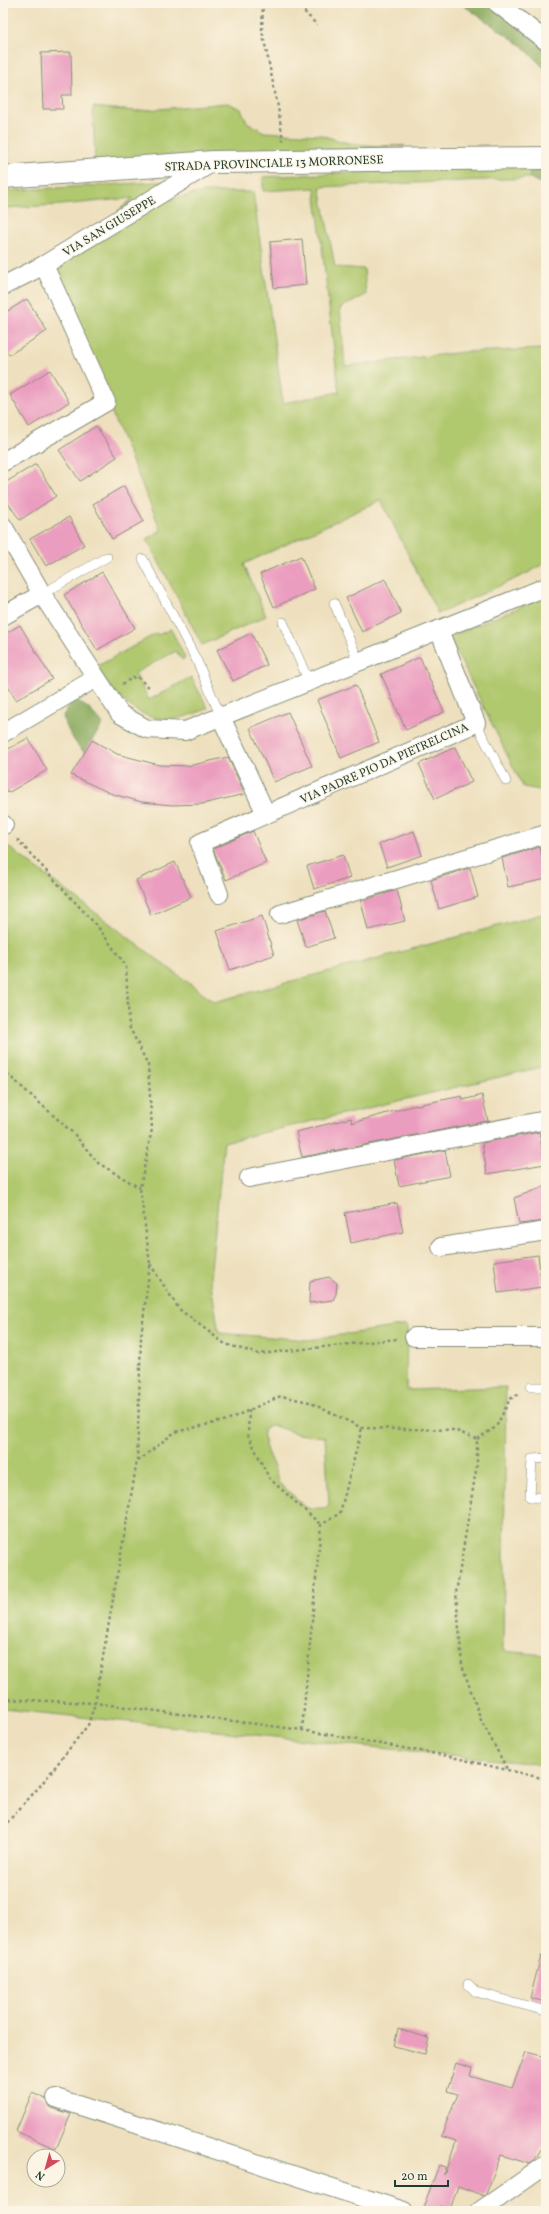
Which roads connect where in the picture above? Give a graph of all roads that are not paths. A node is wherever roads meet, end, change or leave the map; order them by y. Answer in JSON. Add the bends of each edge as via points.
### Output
{"nodes":[{"id":1,"x":497,"y":3,"type":"edge"},
{"id":2,"x":546,"y":41,"type":"edge"},
{"id":3,"x":546,"y":158,"type":"edge"},
{"id":4,"x":213,"y":162,"type":"junction"},
{"id":5,"x":3,"y":177,"type":"edge"},
{"id":6,"x":44,"y":265,"type":"junction"},
{"id":7,"x":3,"y":286,"type":"edge"},
{"id":8,"x":3,"y":462,"type":"edge"},
{"id":9,"x":3,"y":526,"type":"edge"},
{"id":10,"x":106,"y":557,"type":"dead end"},
{"id":11,"x":143,"y":559,"type":"dead end"},
{"id":12,"x":546,"y":587,"type":"edge"},
{"id":13,"x":42,"y":594,"type":"junction"},
{"id":14,"x":334,"y":603,"type":"dead end"},
{"id":15,"x":3,"y":616,"type":"edge"},
{"id":16,"x":283,"y":622,"type":"dead end"},
{"id":17,"x":439,"y":630,"type":"junction"},
{"id":18,"x":359,"y":662,"type":"junction"},
{"id":19,"x":309,"y":682,"type":"junction"},
{"id":20,"x":101,"y":686,"type":"junction"},
{"id":21,"x":221,"y":717,"type":"junction"},
{"id":22,"x":476,"y":723,"type":"junction"},
{"id":23,"x":3,"y":733,"type":"edge"},
{"id":24,"x":506,"y":781,"type":"dead end"},
{"id":25,"x":266,"y":814,"type":"junction"},
{"id":26,"x":546,"y":834,"type":"edge"},
{"id":27,"x":219,"y":894,"type":"dead end"},
{"id":28,"x":280,"y":914,"type":"dead end"},
{"id":29,"x":546,"y":1120,"type":"edge"},
{"id":30,"x":249,"y":1178,"type":"dead end"},
{"id":31,"x":546,"y":1231,"type":"edge"},
{"id":32,"x":441,"y":1247,"type":"dead end"},
{"id":33,"x":414,"y":1337,"type":"road end"},
{"id":34,"x":546,"y":1337,"type":"edge"},
{"id":35,"x":531,"y":1387,"type":"road end"},
{"id":36,"x":546,"y":1387,"type":"edge"},
{"id":37,"x":546,"y":1458,"type":"edge"},
{"id":38,"x":546,"y":1498,"type":"edge"},
{"id":39,"x":468,"y":1984,"type":"dead end"},
{"id":40,"x":546,"y":2011,"type":"edge"},
{"id":41,"x":56,"y":2098,"type":"dead end"},
{"id":42,"x":546,"y":2165,"type":"edge"},
{"id":43,"x":404,"y":2211,"type":"edge"},
{"id":44,"x":480,"y":2211,"type":"edge"}],
"edges":[{"from":1,"to":2,"type":"street"},
{"from":3,"to":4,"type":"main road","name":"STRADA PROVINCIALE 13 MORRONESE"},
{"from":4,"to":5,"type":"main road","name":"STRADA PROVINCIALE 13 MORRONESE"},
{"from":4,"to":6,"type":"street","name":"VIA SAN GIUSEPPE"},
{"from":6,"to":7,"type":"street","name":"VIA SAN GIUSEPPE"},
{"from":6,"to":8,"type":"street","via":[[106,402]]},
{"from":9,"to":13,"type":"street"},
{"from":10,"to":13,"type":"lane"},
{"from":11,"to":21,"type":"lane","via":[[197,661]]},
{"from":12,"to":17,"type":"street"},
{"from":13,"to":15,"type":"street"},
{"from":13,"to":20,"type":"street"},
{"from":14,"to":18,"type":"lane"},
{"from":16,"to":19,"type":"lane"},
{"from":17,"to":18,"type":"street"},
{"from":17,"to":22,"type":"street","name":"VIA PADRE PIO DA PIETRELCINA"},
{"from":18,"to":19,"type":"street"},
{"from":19,"to":21,"type":"street"},
{"from":20,"to":21,"type":"street","via":[[120,714],[147,729],[185,731]]},
{"from":20,"to":23,"type":"street"},
{"from":21,"to":25,"type":"street"},
{"from":22,"to":24,"type":"lane"},
{"from":22,"to":25,"type":"street","name":"VIA PADRE PIO DA PIETRELCINA"},
{"from":25,"to":27,"type":"street","name":"VIA PADRE PIO DA PIETRELCINA","via":[[200,844]]},
{"from":26,"to":28,"type":"street"},
{"from":29,"to":30,"type":"street"},
{"from":31,"to":32,"type":"street"},
{"from":33,"to":34,"type":"street"},
{"from":35,"to":36,"type":"lane"},
{"from":37,"to":38,"type":"lane","via":[[532,1459],[530,1497]]},
{"from":39,"to":40,"type":"lane","via":[[476,1992]]},
{"from":41,"to":43,"type":"street"},
{"from":42,"to":44,"type":"street"}]}
